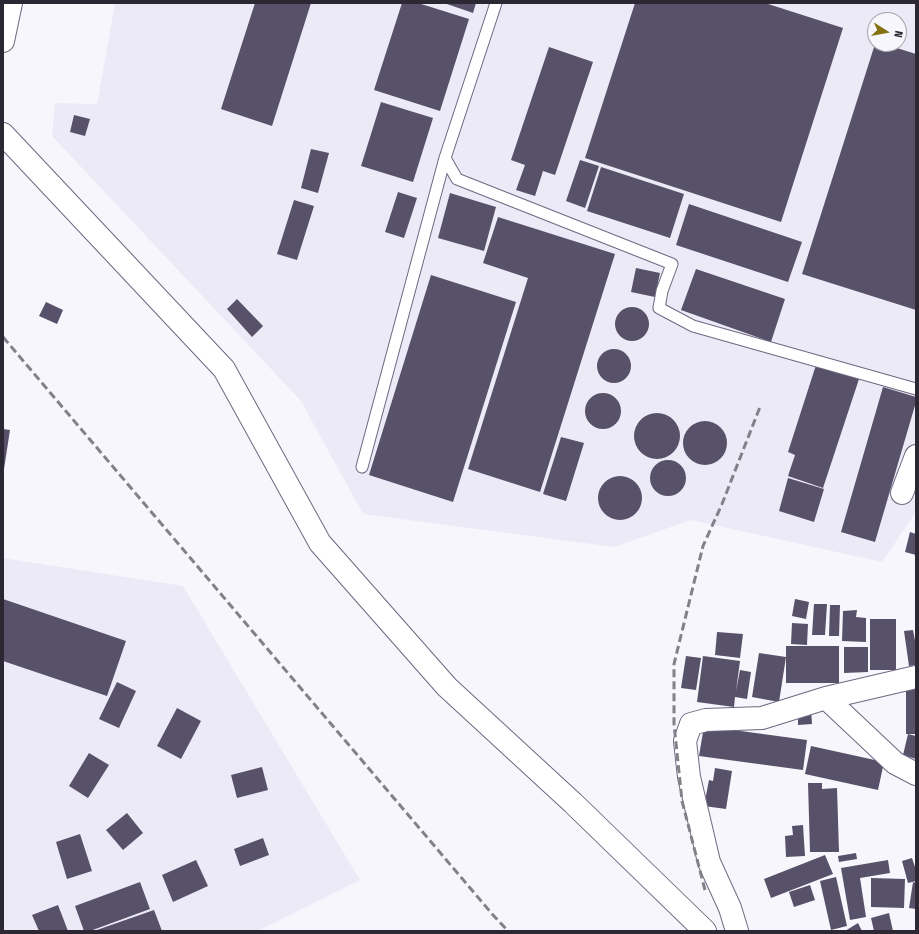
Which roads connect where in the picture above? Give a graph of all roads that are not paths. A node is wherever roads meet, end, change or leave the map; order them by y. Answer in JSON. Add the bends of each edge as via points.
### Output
{"nodes":[{"id":1,"x":12,"y":3,"type":"edge"},
{"id":2,"x":496,"y":3,"type":"edge"},
{"id":3,"x":3,"y":41,"type":"edge"},
{"id":4,"x":3,"y":134,"type":"edge"},
{"id":5,"x":445,"y":158,"type":"junction"},
{"id":6,"x":916,"y":389,"type":"edge"},
{"id":7,"x":916,"y":456,"type":"edge"},
{"id":8,"x":362,"y":467,"type":"dead end"},
{"id":9,"x":902,"y":493,"type":"dead end"},
{"id":10,"x":916,"y":677,"type":"edge"},
{"id":11,"x":826,"y":698,"type":"junction"},
{"id":12,"x":916,"y":774,"type":"edge"},
{"id":13,"x":705,"y":931,"type":"edge"},
{"id":14,"x":737,"y":931,"type":"edge"}],
"edges":[{"from":1,"to":3,"type":"street"},
{"from":2,"to":5,"type":"lane"},
{"from":4,"to":13,"type":"street","via":[[224,369],[320,543],[447,687],[573,803]]},
{"from":5,"to":6,"type":"lane","via":[[458,179],[672,264],[659,308],[693,326]]},
{"from":5,"to":8,"type":"lane"},
{"from":7,"to":9,"type":"street"},
{"from":10,"to":11,"type":"street"},
{"from":11,"to":12,"type":"street","via":[[895,763]]},
{"from":11,"to":14,"type":"street","via":[[762,718],[706,720],[691,724],[685,741],[689,778],[709,862],[730,908]]}]}
